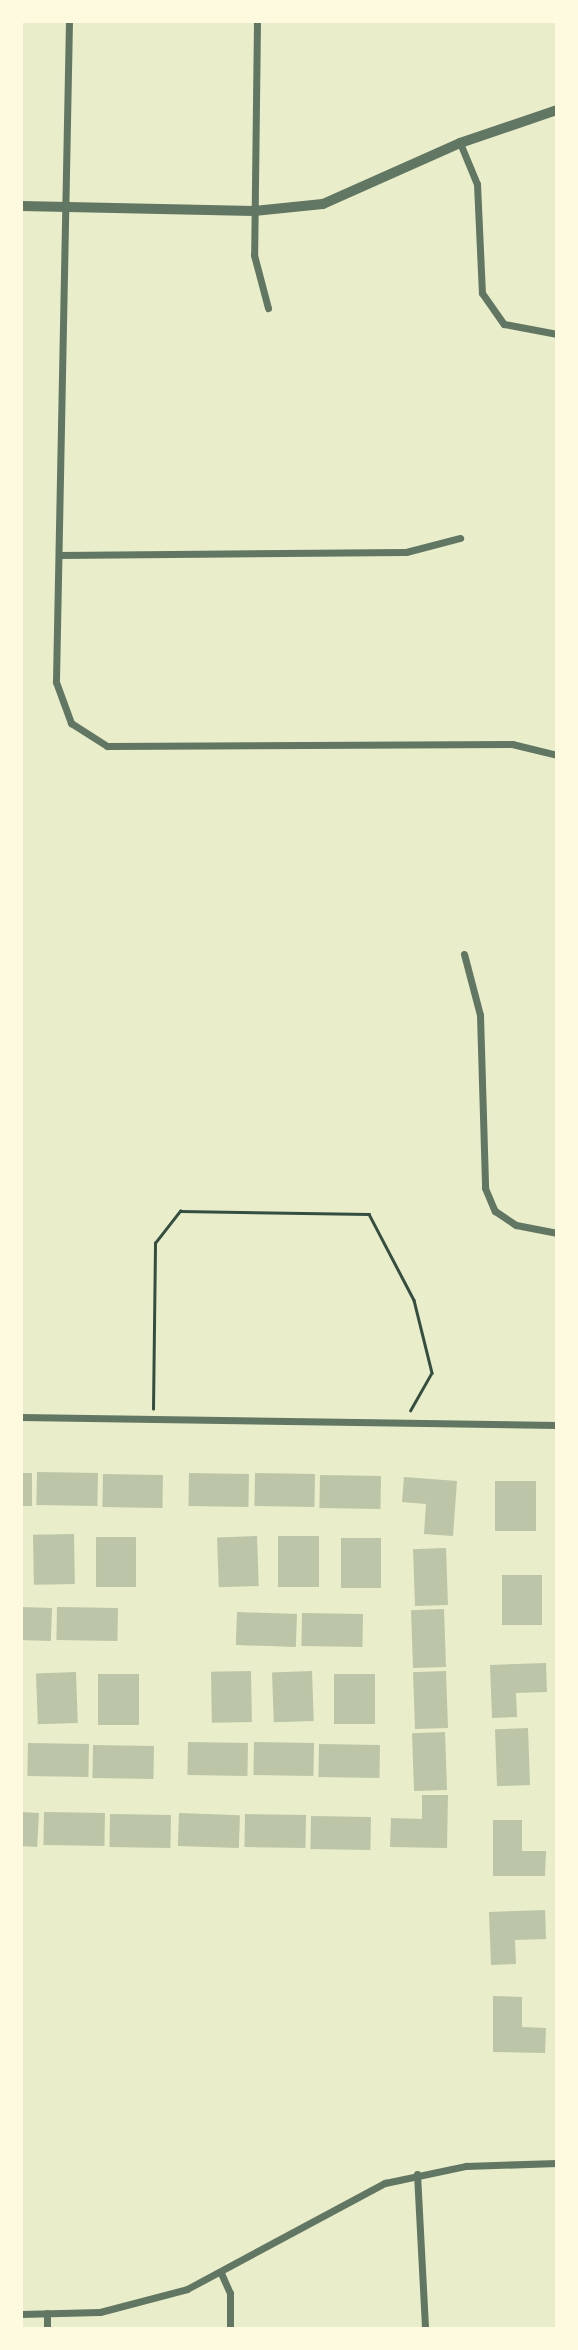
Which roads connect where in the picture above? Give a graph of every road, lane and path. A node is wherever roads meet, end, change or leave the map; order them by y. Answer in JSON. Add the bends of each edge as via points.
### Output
{"nodes":[{"id":1,"x":69,"y":21,"type":"edge"},
{"id":2,"x":257,"y":21,"type":"edge"},
{"id":3,"x":557,"y":110,"type":"edge"},
{"id":4,"x":460,"y":143,"type":"junction"},
{"id":5,"x":21,"y":206,"type":"edge"},
{"id":6,"x":66,"y":207,"type":"junction"},
{"id":7,"x":254,"y":211,"type":"junction"},
{"id":8,"x":268,"y":308,"type":"dead end"},
{"id":9,"x":557,"y":334,"type":"edge"},
{"id":10,"x":460,"y":538,"type":"dead end"},
{"id":11,"x":59,"y":555,"type":"junction"},
{"id":12,"x":557,"y":755,"type":"edge"},
{"id":13,"x":464,"y":954,"type":"dead end"},
{"id":14,"x":557,"y":1233,"type":"edge"},
{"id":15,"x":21,"y":1417,"type":"edge"},
{"id":16,"x":153,"y":1419,"type":"junction"},
{"id":17,"x":404,"y":1423,"type":"junction"},
{"id":18,"x":557,"y":1425,"type":"edge"},
{"id":19,"x":557,"y":2163,"type":"edge"},
{"id":20,"x":417,"y":2174,"type":"junction"},
{"id":21,"x":221,"y":2273,"type":"junction"},
{"id":22,"x":47,"y":2313,"type":"junction"},
{"id":23,"x":21,"y":2314,"type":"edge"},
{"id":24,"x":47,"y":2329,"type":"edge"},
{"id":25,"x":230,"y":2329,"type":"edge"},
{"id":26,"x":425,"y":2329,"type":"edge"}],
"edges":[{"from":1,"to":6,"type":"street"},
{"from":2,"to":7,"type":"street"},
{"from":3,"to":4,"type":"street"},
{"from":4,"to":7,"type":"street","via":[[323,204]]},
{"from":4,"to":9,"type":"street","via":[[477,184],[482,293],[504,324]]},
{"from":5,"to":6,"type":"street"},
{"from":6,"to":7,"type":"street"},
{"from":6,"to":11,"type":"street"},
{"from":7,"to":8,"type":"street","via":[[254,255]]},
{"from":10,"to":11,"type":"street","via":[[406,552]]},
{"from":11,"to":12,"type":"street","via":[[60,702],[71,723],[107,746],[512,744]]},
{"from":13,"to":14,"type":"street","via":[[480,1015],[485,1188],[495,1211],[516,1225]]},
{"from":15,"to":16,"type":"street"},
{"from":16,"to":17,"type":"street"},
{"from":16,"to":17,"type":"path","via":[[155,1243],[180,1211],[194,1211],[369,1214],[414,1300],[432,1373]]},
{"from":17,"to":18,"type":"street"},
{"from":19,"to":20,"type":"street"},
{"from":20,"to":21,"type":"street","via":[[350,2197]]},
{"from":20,"to":26,"type":"street"},
{"from":21,"to":22,"type":"street","via":[[143,2302]]},
{"from":21,"to":25,"type":"street","via":[[230,2293]]},
{"from":22,"to":23,"type":"street"},
{"from":22,"to":24,"type":"street"}]}
